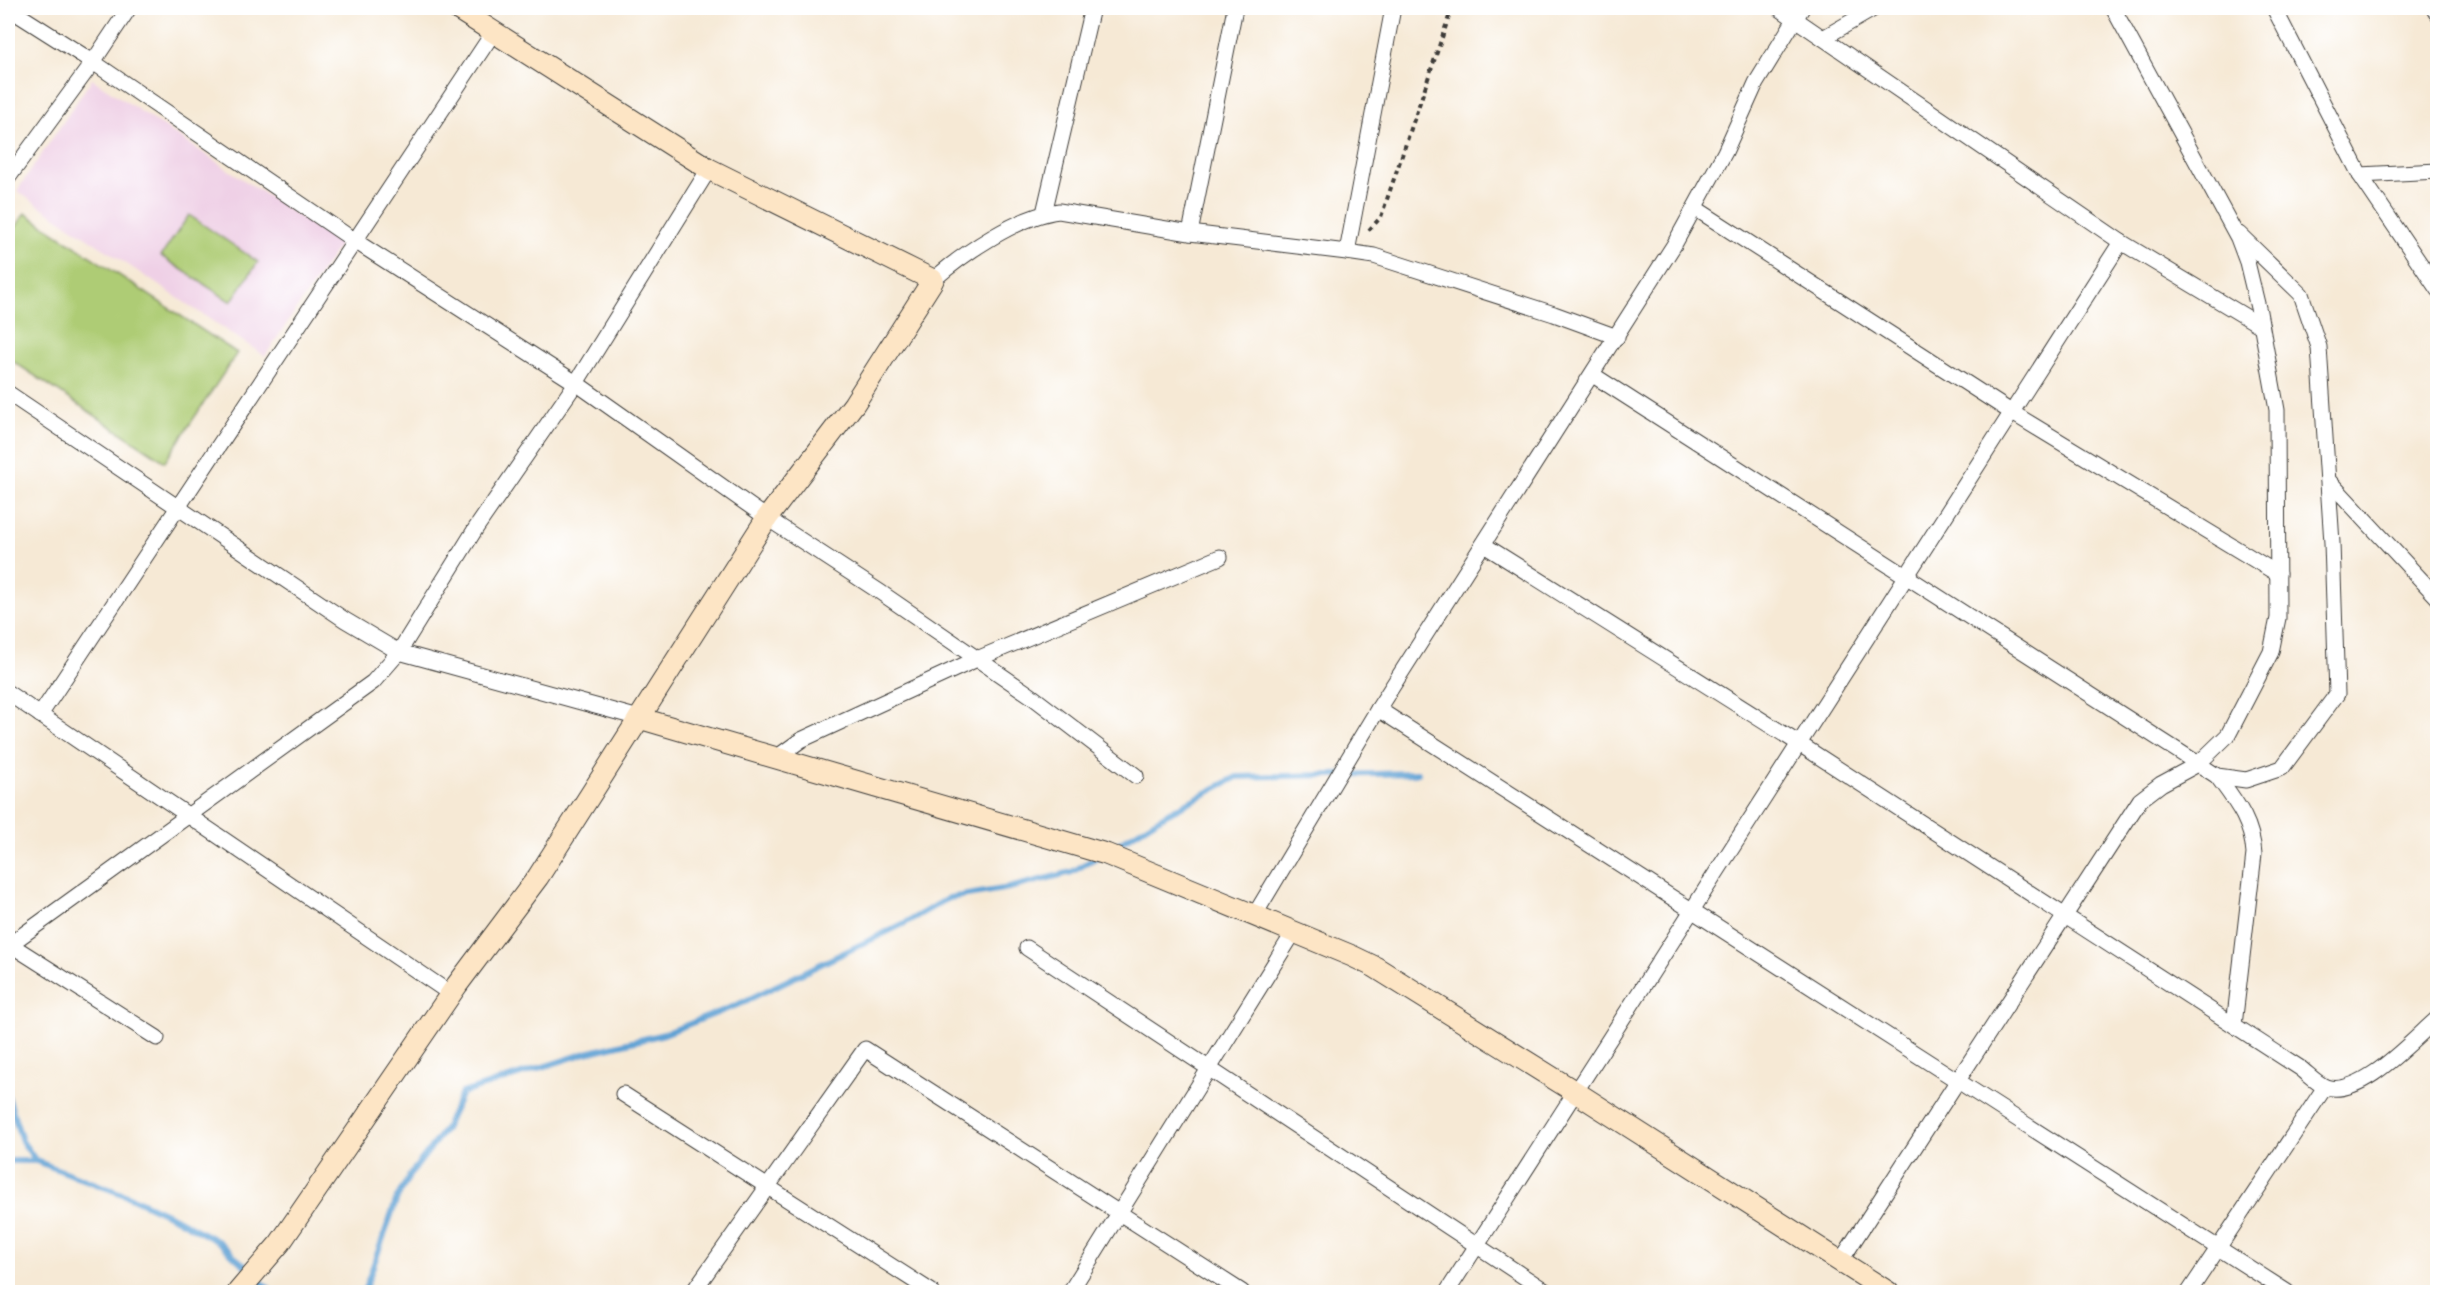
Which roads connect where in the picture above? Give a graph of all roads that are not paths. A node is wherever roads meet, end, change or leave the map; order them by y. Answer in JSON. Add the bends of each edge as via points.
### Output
{"nodes":[{"id":1,"x":8,"y":8,"type":"edge"},
{"id":2,"x":129,"y":8,"type":"edge"},
{"id":3,"x":456,"y":8,"type":"edge"},
{"id":4,"x":1092,"y":8,"type":"edge"},
{"id":5,"x":1235,"y":8,"type":"edge"},
{"id":6,"x":1393,"y":8,"type":"edge"},
{"id":7,"x":1779,"y":8,"type":"edge"},
{"id":8,"x":1875,"y":8,"type":"edge"},
{"id":9,"x":2113,"y":8,"type":"edge"},
{"id":10,"x":2274,"y":8,"type":"edge"},
{"id":11,"x":2434,"y":8,"type":"edge"},
{"id":12,"x":1799,"y":13,"type":"edge"},
{"id":13,"x":2438,"y":15,"type":"edge"},
{"id":14,"x":493,"y":33,"type":"junction"},
{"id":15,"x":1823,"y":38,"type":"junction"},
{"id":16,"x":93,"y":62,"type":"junction"},
{"id":17,"x":709,"y":169,"type":"junction"},
{"id":18,"x":2438,"y":171,"type":"edge"},
{"id":19,"x":2360,"y":175,"type":"junction"},
{"id":20,"x":8,"y":177,"type":"edge"},
{"id":21,"x":1695,"y":208,"type":"junction"},
{"id":22,"x":1044,"y":213,"type":"junction"},
{"id":23,"x":2231,"y":225,"type":"junction"},
{"id":24,"x":1190,"y":233,"type":"junction"},
{"id":25,"x":355,"y":241,"type":"junction"},
{"id":26,"x":2121,"y":242,"type":"junction"},
{"id":27,"x":1347,"y":252,"type":"junction"},
{"id":28,"x":933,"y":280,"type":"junction"},
{"id":29,"x":2438,"y":290,"type":"edge"},
{"id":30,"x":2261,"y":326,"type":"junction"},
{"id":31,"x":1617,"y":337,"type":"junction"},
{"id":32,"x":1593,"y":375,"type":"junction"},
{"id":33,"x":576,"y":383,"type":"junction"},
{"id":34,"x":8,"y":393,"type":"edge"},
{"id":35,"x":2011,"y":412,"type":"junction"},
{"id":36,"x":2328,"y":480,"type":"junction"},
{"id":37,"x":177,"y":507,"type":"junction"},
{"id":38,"x":767,"y":518,"type":"junction"},
{"id":39,"x":1484,"y":545,"type":"junction"},
{"id":40,"x":1220,"y":557,"type":"dead end"},
{"id":41,"x":2278,"y":574,"type":"junction"},
{"id":42,"x":1906,"y":576,"type":"junction"},
{"id":43,"x":2438,"y":598,"type":"edge"},
{"id":44,"x":399,"y":652,"type":"junction"},
{"id":45,"x":977,"y":659,"type":"junction"},
{"id":46,"x":8,"y":693,"type":"edge"},
{"id":47,"x":1378,"y":709,"type":"junction"},
{"id":48,"x":40,"y":715,"type":"junction"},
{"id":49,"x":639,"y":718,"type":"junction"},
{"id":50,"x":1798,"y":743,"type":"junction"},
{"id":51,"x":776,"y":758,"type":"junction"},
{"id":52,"x":2198,"y":764,"type":"junction"},
{"id":53,"x":1136,"y":776,"type":"dead end"},
{"id":54,"x":2217,"y":776,"type":"junction"},
{"id":55,"x":187,"y":815,"type":"junction"},
{"id":56,"x":1692,"y":911,"type":"junction"},
{"id":57,"x":1254,"y":916,"type":"junction"},
{"id":58,"x":2066,"y":916,"type":"junction"},
{"id":59,"x":1294,"y":932,"type":"junction"},
{"id":60,"x":8,"y":944,"type":"edge"},
{"id":61,"x":1027,"y":948,"type":"dead end"},
{"id":62,"x":451,"y":994,"type":"junction"},
{"id":63,"x":2438,"y":1018,"type":"edge"},
{"id":64,"x":2234,"y":1025,"type":"junction"},
{"id":65,"x":157,"y":1038,"type":"dead end"},
{"id":66,"x":1209,"y":1069,"type":"junction"},
{"id":67,"x":1957,"y":1080,"type":"junction"},
{"id":68,"x":2325,"y":1087,"type":"junction"},
{"id":69,"x":1577,"y":1093,"type":"junction"},
{"id":70,"x":623,"y":1094,"type":"dead end"},
{"id":71,"x":767,"y":1186,"type":"junction"},
{"id":72,"x":1119,"y":1214,"type":"junction"},
{"id":73,"x":1477,"y":1246,"type":"junction"},
{"id":74,"x":2218,"y":1247,"type":"junction"},
{"id":75,"x":1840,"y":1262,"type":"junction"},
{"id":76,"x":902,"y":1273,"type":"junction"},
{"id":77,"x":1880,"y":1290,"type":"edge"},
{"id":78,"x":238,"y":1293,"type":"edge"},
{"id":79,"x":693,"y":1293,"type":"edge"},
{"id":80,"x":906,"y":1293,"type":"edge"},
{"id":81,"x":932,"y":1293,"type":"edge"},
{"id":82,"x":1070,"y":1293,"type":"edge"},
{"id":83,"x":1242,"y":1293,"type":"edge"},
{"id":84,"x":1448,"y":1293,"type":"edge"},
{"id":85,"x":1547,"y":1293,"type":"edge"},
{"id":86,"x":2189,"y":1293,"type":"edge"},
{"id":87,"x":2287,"y":1293,"type":"edge"}],
"edges":[{"from":1,"to":16,"type":"street"},
{"from":2,"to":16,"type":"street"},
{"from":3,"to":14,"type":"street"},
{"from":4,"to":22,"type":"street"},
{"from":5,"to":24,"type":"street"},
{"from":6,"to":27,"type":"street"},
{"from":7,"to":12,"type":"street"},
{"from":8,"to":15,"type":"street"},
{"from":9,"to":23,"type":"street"},
{"from":10,"to":19,"type":"street"},
{"from":11,"to":13,"type":"street"},
{"from":12,"to":15,"type":"street"},
{"from":12,"to":21,"type":"street","via":[[1755,83]]},
{"from":14,"to":17,"type":"street"},
{"from":14,"to":25,"type":"street"},
{"from":15,"to":26,"type":"street"},
{"from":16,"to":20,"type":"street"},
{"from":16,"to":25,"type":"street"},
{"from":17,"to":28,"type":"street"},
{"from":17,"to":33,"type":"street"},
{"from":18,"to":19,"type":"street"},
{"from":19,"to":29,"type":"street"},
{"from":21,"to":31,"type":"street"},
{"from":21,"to":35,"type":"street"},
{"from":22,"to":24,"type":"street","via":[[1059,211]]},
{"from":22,"to":28,"type":"street","via":[[962,255]]},
{"from":23,"to":30,"type":"street","via":[[2247,262]]},
{"from":23,"to":36,"type":"street","via":[[2301,294],[2319,347]]},
{"from":24,"to":27,"type":"street"},
{"from":25,"to":33,"type":"street"},
{"from":25,"to":37,"type":"street"},
{"from":26,"to":30,"type":"street"},
{"from":26,"to":35,"type":"street"},
{"from":27,"to":31,"type":"street","via":[[1374,256]]},
{"from":28,"to":38,"type":"street","via":[[854,404]]},
{"from":30,"to":41,"type":"street","via":[[2277,410]]},
{"from":31,"to":32,"type":"street"},
{"from":32,"to":39,"type":"street"},
{"from":32,"to":42,"type":"street"},
{"from":33,"to":38,"type":"street"},
{"from":33,"to":44,"type":"street","via":[[476,528]]},
{"from":34,"to":37,"type":"street"},
{"from":35,"to":41,"type":"street"},
{"from":35,"to":42,"type":"street"},
{"from":36,"to":43,"type":"street"},
{"from":36,"to":54,"type":"street","via":[[2337,694],[2282,768],[2246,780]]},
{"from":37,"to":44,"type":"street"},
{"from":37,"to":48,"type":"street"},
{"from":38,"to":45,"type":"street"},
{"from":38,"to":49,"type":"street"},
{"from":39,"to":47,"type":"street"},
{"from":39,"to":50,"type":"street"},
{"from":40,"to":45,"type":"street"},
{"from":41,"to":52,"type":"street","via":[[2278,618],[2271,652],[2228,735]]},
{"from":42,"to":50,"type":"street"},
{"from":42,"to":52,"type":"street"},
{"from":44,"to":49,"type":"street"},
{"from":44,"to":55,"type":"street","via":[[373,682]]},
{"from":45,"to":51,"type":"street","via":[[801,740]]},
{"from":45,"to":53,"type":"street"},
{"from":46,"to":48,"type":"street"},
{"from":47,"to":56,"type":"street"},
{"from":47,"to":57,"type":"street"},
{"from":48,"to":55,"type":"street"},
{"from":49,"to":51,"type":"street"},
{"from":49,"to":62,"type":"street","via":[[538,877]]},
{"from":50,"to":56,"type":"street"},
{"from":50,"to":58,"type":"street"},
{"from":51,"to":57,"type":"street","via":[[1106,854]]},
{"from":52,"to":54,"type":"street"},
{"from":52,"to":58,"type":"street","via":[[2140,800]]},
{"from":54,"to":64,"type":"street","via":[[2246,816],[2253,836]]},
{"from":55,"to":60,"type":"street"},
{"from":55,"to":62,"type":"street"},
{"from":56,"to":67,"type":"street"},
{"from":56,"to":69,"type":"street"},
{"from":57,"to":59,"type":"street"},
{"from":58,"to":64,"type":"street"},
{"from":58,"to":67,"type":"street"},
{"from":59,"to":66,"type":"street"},
{"from":59,"to":69,"type":"street","via":[[1375,967]]},
{"from":60,"to":65,"type":"street"},
{"from":61,"to":66,"type":"street"},
{"from":62,"to":78,"type":"street","via":[[287,1233]]},
{"from":63,"to":68,"type":"street","via":[[2364,1080],[2346,1089]]},
{"from":64,"to":68,"type":"street"},
{"from":66,"to":72,"type":"street"},
{"from":66,"to":73,"type":"street"},
{"from":67,"to":74,"type":"street"},
{"from":67,"to":75,"type":"street"},
{"from":68,"to":74,"type":"street"},
{"from":69,"to":73,"type":"street"},
{"from":69,"to":75,"type":"street"},
{"from":70,"to":71,"type":"street"},
{"from":71,"to":72,"type":"street","via":[[865,1049]]},
{"from":71,"to":76,"type":"street"},
{"from":71,"to":79,"type":"street"},
{"from":72,"to":82,"type":"street"},
{"from":72,"to":83,"type":"street"},
{"from":73,"to":84,"type":"street"},
{"from":73,"to":85,"type":"street"},
{"from":74,"to":86,"type":"street"},
{"from":74,"to":87,"type":"street"},
{"from":75,"to":77,"type":"street"},
{"from":76,"to":80,"type":"street"},
{"from":76,"to":81,"type":"street"}]}
